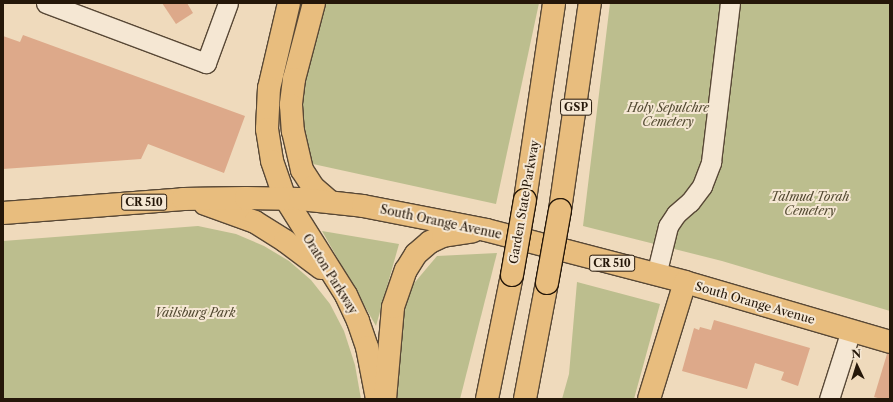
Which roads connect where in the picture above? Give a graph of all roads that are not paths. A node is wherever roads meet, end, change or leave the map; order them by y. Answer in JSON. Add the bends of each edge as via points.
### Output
{"nodes":[{"id":1,"x":46,"y":3,"type":"edge"},
{"id":2,"x":228,"y":3,"type":"edge"},
{"id":3,"x":289,"y":3,"type":"edge"},
{"id":4,"x":314,"y":3,"type":"edge"},
{"id":5,"x":554,"y":3,"type":"edge"},
{"id":6,"x":590,"y":3,"type":"edge"},
{"id":7,"x":730,"y":3,"type":"edge"},
{"id":8,"x":285,"y":198,"type":"junction"},
{"id":9,"x":183,"y":199,"type":"junction"},
{"id":10,"x":329,"y":201,"type":"junction"},
{"id":11,"x":3,"y":213,"type":"edge"},
{"id":12,"x":486,"y":230,"type":"junction"},
{"id":13,"x":656,"y":275,"type":"junction"},
{"id":14,"x":337,"y":281,"type":"junction"},
{"id":15,"x":685,"y":282,"type":"junction"},
{"id":16,"x":548,"y":283,"type":"junction"},
{"id":17,"x":851,"y":330,"type":"junction"},
{"id":18,"x":890,"y":342,"type":"edge"},
{"id":19,"x":377,"y":399,"type":"edge"},
{"id":20,"x":385,"y":399,"type":"edge"},
{"id":21,"x":487,"y":399,"type":"edge"},
{"id":22,"x":525,"y":399,"type":"edge"},
{"id":23,"x":534,"y":399,"type":"edge"},
{"id":24,"x":649,"y":399,"type":"edge"},
{"id":25,"x":829,"y":399,"type":"edge"}],
"edges":[{"from":1,"to":2,"type":"street","via":[[206,63]]},
{"from":3,"to":8,"type":"main road","name":"Oraton Parkway","via":[[274,58],[267,110],[272,160]]},
{"from":4,"to":10,"type":"main road","via":[[294,78],[292,131],[302,170],[314,187]]},
{"from":5,"to":21,"type":"main road","name":"Garden State Parkway","bridge":true,"via":[[525,200]]},
{"from":6,"to":16,"type":"main road","number":"GSP","bridge":true},
{"from":7,"to":13,"type":"street","via":[[711,162],[702,186],[668,226]]},
{"from":8,"to":9,"type":"main road","name":"South Orange Avenue","number":"CR 510"},
{"from":8,"to":10,"type":"main road","name":"South Orange Avenue","number":"CR 510"},
{"from":8,"to":14,"type":"main road","name":"Oraton Parkway"},
{"from":9,"to":11,"type":"main road","name":"South Orange Avenue","number":"CR 510"},
{"from":9,"to":14,"type":"main road","via":[[232,212],[255,222],[285,241]]},
{"from":10,"to":12,"type":"main road","name":"South Orange Avenue","number":"CR 510","via":[[405,213]]},
{"from":12,"to":13,"type":"main road","name":"South Orange Avenue","number":"CR 510"},
{"from":12,"to":20,"type":"main road","via":[[443,236],[428,244],[411,261],[395,297]]},
{"from":13,"to":15,"type":"main road","name":"South Orange Avenue","number":"CR 510"},
{"from":14,"to":19,"type":"main road","name":"Oraton Parkway","via":[[363,334]]},
{"from":15,"to":17,"type":"main road","name":"South Orange Avenue","number":"CR 510"},
{"from":15,"to":24,"type":"main road"},
{"from":16,"to":22,"type":"main road","number":"GSP"},
{"from":16,"to":23,"type":"main road"},
{"from":17,"to":18,"type":"main road","name":"South Orange Avenue","number":"CR 510"},
{"from":17,"to":25,"type":"street"}]}
